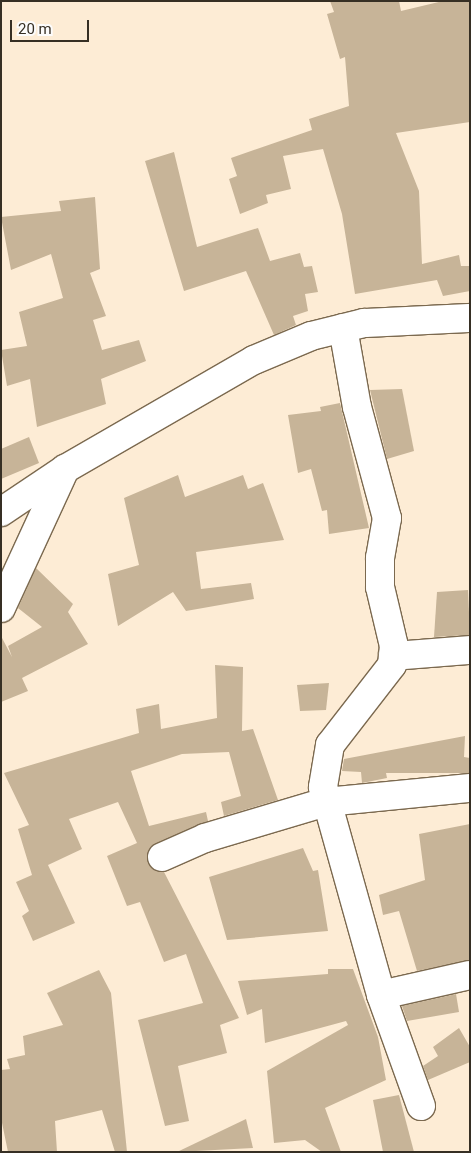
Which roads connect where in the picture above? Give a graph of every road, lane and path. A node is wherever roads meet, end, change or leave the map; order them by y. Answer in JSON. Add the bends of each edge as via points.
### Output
{"nodes":[{"id":1,"x":470,"y":318,"type":"edge"},
{"id":2,"x":343,"y":328,"type":"junction"},
{"id":3,"x":65,"y":469,"type":"junction"},
{"id":4,"x":1,"y":512,"type":"edge"},
{"id":5,"x":1,"y":608,"type":"edge"},
{"id":6,"x":470,"y":650,"type":"edge"},
{"id":7,"x":393,"y":656,"type":"junction"},
{"id":8,"x":470,"y":788,"type":"edge"},
{"id":9,"x":326,"y":802,"type":"junction"},
{"id":10,"x":162,"y":857,"type":"dead end"},
{"id":11,"x":470,"y":975,"type":"edge"},
{"id":12,"x":381,"y":995,"type":"junction"},
{"id":13,"x":421,"y":1106,"type":"dead end"}],
"edges":[{"from":1,"to":2,"type":"street"},
{"from":2,"to":3,"type":"street","via":[[254,360]]},
{"from":2,"to":7,"type":"street","via":[[356,407],[387,518],[380,558],[380,586],[395,633]]},
{"from":3,"to":4,"type":"street"},
{"from":3,"to":5,"type":"street"},
{"from":6,"to":7,"type":"street"},
{"from":7,"to":9,"type":"street","via":[[392,665],[330,745],[324,787]]},
{"from":8,"to":9,"type":"street"},
{"from":9,"to":10,"type":"street","via":[[238,827]]},
{"from":9,"to":12,"type":"street"},
{"from":11,"to":12,"type":"street"},
{"from":12,"to":13,"type":"street"}]}
